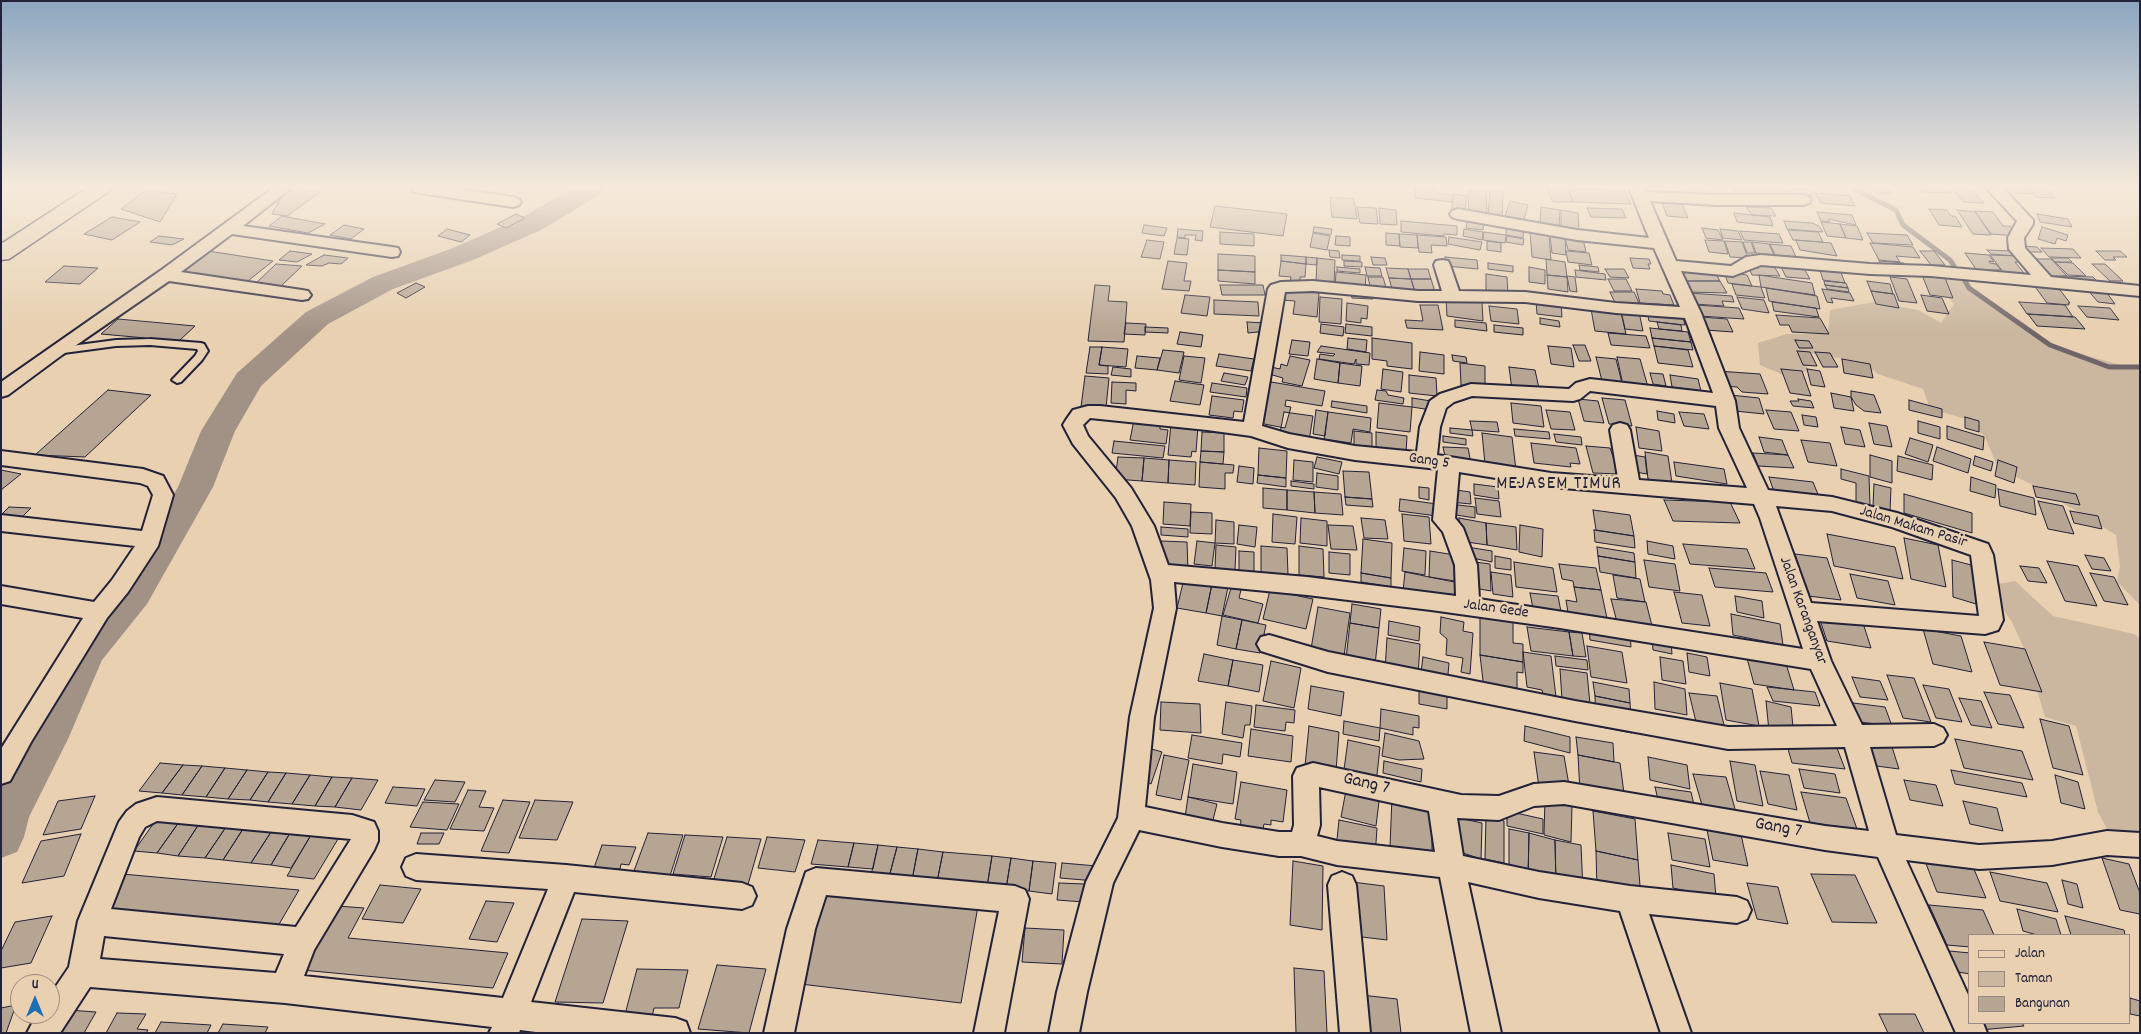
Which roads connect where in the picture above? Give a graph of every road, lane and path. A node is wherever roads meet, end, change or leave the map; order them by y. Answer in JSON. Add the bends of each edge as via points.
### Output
{"nodes":[{"id":1,"x":28,"y":236,"type":"edge"},
{"id":2,"x":221,"y":236,"type":"edge"},
{"id":3,"x":282,"y":236,"type":"edge"},
{"id":4,"x":1589,"y":236,"type":"edge"},
{"id":5,"x":1657,"y":236,"type":"edge"},
{"id":6,"x":2017,"y":236,"type":"edge"},
{"id":7,"x":1660,"y":244,"type":"junction"},
{"id":8,"x":392,"y":252,"type":"dead end"},
{"id":9,"x":1,"y":254,"type":"edge"},
{"id":10,"x":1442,"y":265,"type":"dead end"},
{"id":11,"x":1670,"y":266,"type":"junction"},
{"id":12,"x":166,"y":275,"type":"junction"},
{"id":13,"x":2046,"y":282,"type":"junction"},
{"id":14,"x":2140,"y":291,"type":"edge"},
{"id":15,"x":302,"y":295,"type":"dead end"},
{"id":16,"x":1452,"y":295,"type":"junction"},
{"id":17,"x":1692,"y":313,"type":"junction"},
{"id":18,"x":55,"y":351,"type":"junction"},
{"id":19,"x":176,"y":380,"type":"dead end"},
{"id":20,"x":1,"y":391,"type":"edge"},
{"id":21,"x":1725,"y":401,"type":"junction"},
{"id":22,"x":1252,"y":430,"type":"junction"},
{"id":23,"x":1620,"y":430,"type":"dead end"},
{"id":24,"x":1,"y":458,"type":"edge"},
{"id":25,"x":1426,"y":460,"type":"junction"},
{"id":26,"x":1448,"y":464,"type":"junction"},
{"id":27,"x":1630,"y":487,"type":"junction"},
{"id":28,"x":1761,"y":496,"type":"junction"},
{"id":29,"x":1,"y":523,"type":"edge"},
{"id":30,"x":150,"y":540,"type":"junction"},
{"id":31,"x":1166,"y":576,"type":"junction"},
{"id":32,"x":1,"y":595,"type":"edge"},
{"id":33,"x":1468,"y":607,"type":"junction"},
{"id":34,"x":1801,"y":611,"type":"junction"},
{"id":35,"x":99,"y":612,"type":"junction"},
{"id":36,"x":1269,"y":644,"type":"dead end"},
{"id":37,"x":1819,"y":661,"type":"junction"},
{"id":38,"x":12,"y":734,"type":"edge"},
{"id":39,"x":1934,"y":735,"type":"dead end"},
{"id":40,"x":1854,"y":736,"type":"junction"},
{"id":41,"x":1,"y":773,"type":"edge"},
{"id":42,"x":1441,"y":802,"type":"junction"},
{"id":43,"x":1131,"y":819,"type":"junction"},
{"id":44,"x":1301,"y":844,"type":"junction"},
{"id":45,"x":1886,"y":845,"type":"junction"},
{"id":46,"x":2140,"y":845,"type":"edge"},
{"id":47,"x":1451,"y":866,"type":"junction"},
{"id":48,"x":416,"y":867,"type":"dead end"},
{"id":49,"x":566,"y":878,"type":"junction"},
{"id":50,"x":1342,"y":885,"type":"dead end"},
{"id":51,"x":742,"y":896,"type":"dead end"},
{"id":52,"x":1630,"y":899,"type":"junction"},
{"id":53,"x":1737,"y":910,"type":"dead end"},
{"id":54,"x":92,"y":921,"type":"junction"},
{"id":55,"x":303,"y":942,"type":"junction"},
{"id":56,"x":83,"y":972,"type":"junction"},
{"id":57,"x":285,"y":988,"type":"junction"},
{"id":58,"x":509,"y":1023,"type":"edge"},
{"id":59,"x":42,"y":1033,"type":"edge"},
{"id":60,"x":675,"y":1033,"type":"edge"},
{"id":61,"x":779,"y":1033,"type":"edge"},
{"id":62,"x":989,"y":1033,"type":"edge"},
{"id":63,"x":1064,"y":1033,"type":"edge"},
{"id":64,"x":1355,"y":1033,"type":"edge"},
{"id":65,"x":1486,"y":1033,"type":"edge"},
{"id":66,"x":1676,"y":1033,"type":"edge"},
{"id":67,"x":1972,"y":1033,"type":"edge"}],
"edges":[{"from":1,"to":9,"type":"main road"},
{"from":2,"to":12,"type":"street"},
{"from":3,"to":8,"type":"street"},
{"from":4,"to":7,"type":"street"},
{"from":5,"to":7,"type":"street","name":"Jalan Karanganyar"},
{"from":6,"to":13,"type":"street","via":[[2017,249]]},
{"from":7,"to":11,"type":"street","name":"Jalan Karanganyar"},
{"from":10,"to":16,"type":"street"},
{"from":11,"to":13,"type":"street","via":[[1733,271],[1761,260]]},
{"from":11,"to":17,"type":"street","name":"Jalan Karanganyar"},
{"from":12,"to":15,"type":"street"},
{"from":12,"to":18,"type":"street"},
{"from":13,"to":14,"type":"street"},
{"from":16,"to":17,"type":"street","via":[[1525,297]]},
{"from":16,"to":22,"type":"street","via":[[1418,296],[1312,286],[1278,289]]},
{"from":17,"to":21,"type":"street","name":"Jalan Karanganyar"},
{"from":18,"to":19,"type":"lane","via":[[116,343],[201,346],[203,351],[199,358]]},
{"from":18,"to":20,"type":"street"},
{"from":21,"to":25,"type":"street","via":[[1590,385],[1573,395],[1471,390],[1447,398],[1438,405],[1430,427]]},
{"from":21,"to":28,"type":"street","name":"Jalan Karanganyar","via":[[1729,428]]},
{"from":22,"to":25,"type":"street","name":"Gang 5","via":[[1288,441],[1355,453]]},
{"from":22,"to":31,"type":"street","name":"Gang 5","via":[[1100,412],[1080,415],[1073,425],[1080,439],[1124,493]]},
{"from":23,"to":27,"type":"street"},
{"from":24,"to":30,"type":"street","via":[[126,473],[156,481],[163,495]]},
{"from":25,"to":26,"type":"street","name":"Gang 5"},
{"from":26,"to":27,"type":"street","name":"Gang 5","via":[[1551,480]]},
{"from":26,"to":33,"type":"street","via":[[1444,520],[1452,528],[1466,565]]},
{"from":27,"to":28,"type":"street","name":"Gang 5"},
{"from":28,"to":34,"type":"street","name":"Jalan Karanganyar"},
{"from":28,"to":34,"type":"street","name":"Jalan Makam Pasir","via":[[1832,504],[1897,521],[1980,550],[1991,620],[1990,624],[1985,624]]},
{"from":29,"to":30,"type":"street"},
{"from":30,"to":35,"type":"street"},
{"from":31,"to":33,"type":"street","name":"Jalan Gede","via":[[1307,586]]},
{"from":31,"to":43,"type":"street","via":[[1165,608],[1142,717]]},
{"from":32,"to":35,"type":"street"},
{"from":33,"to":37,"type":"street","name":"Jalan Gede"},
{"from":34,"to":37,"type":"street","name":"Jalan Karanganyar"},
{"from":35,"to":38,"type":"street"},
{"from":36,"to":40,"type":"street","via":[[1338,664],[1575,712],[1728,738]]},
{"from":37,"to":40,"type":"street","name":"Jalan Karanganyar"},
{"from":38,"to":41,"type":"street"},
{"from":39,"to":40,"type":"street"},
{"from":40,"to":45,"type":"street","name":"Jalan Karanganyar"},
{"from":42,"to":44,"type":"street","name":"Gang 7","via":[[1309,774],[1306,776],[1307,826]]},
{"from":42,"to":45,"type":"street","name":"Gang 7","via":[[1461,807],[1499,808],[1534,795],[1564,793],[1825,838]]},
{"from":42,"to":47,"type":"street"},
{"from":43,"to":44,"type":"street","via":[[1279,844]]},
{"from":43,"to":63,"type":"street","via":[[1100,882]]},
{"from":44,"to":47,"type":"street","via":[[1337,853]]},
{"from":45,"to":46,"type":"street","name":"Gang 7","via":[[1979,857],[2043,854],[2107,843]]},
{"from":45,"to":67,"type":"street","name":"Jalan Karanganyar"},
{"from":47,"to":52,"type":"street","via":[[1539,885]]},
{"from":47,"to":65,"type":"street"},
{"from":48,"to":49,"type":"street"},
{"from":49,"to":51,"type":"street"},
{"from":49,"to":58,"type":"street"},
{"from":50,"to":64,"type":"street"},
{"from":52,"to":53,"type":"street"},
{"from":52,"to":66,"type":"street"},
{"from":54,"to":55,"type":"street"},
{"from":54,"to":55,"type":"street","via":[[128,830],[145,812],[157,808],[362,830],[366,841]]},
{"from":54,"to":56,"type":"street"},
{"from":55,"to":57,"type":"street"},
{"from":56,"to":57,"type":"street"},
{"from":56,"to":59,"type":"street"},
{"from":57,"to":58,"type":"street"},
{"from":58,"to":60,"type":"street"},
{"from":61,"to":62,"type":"street","via":[[801,929],[818,874],[1015,899]]}]}
